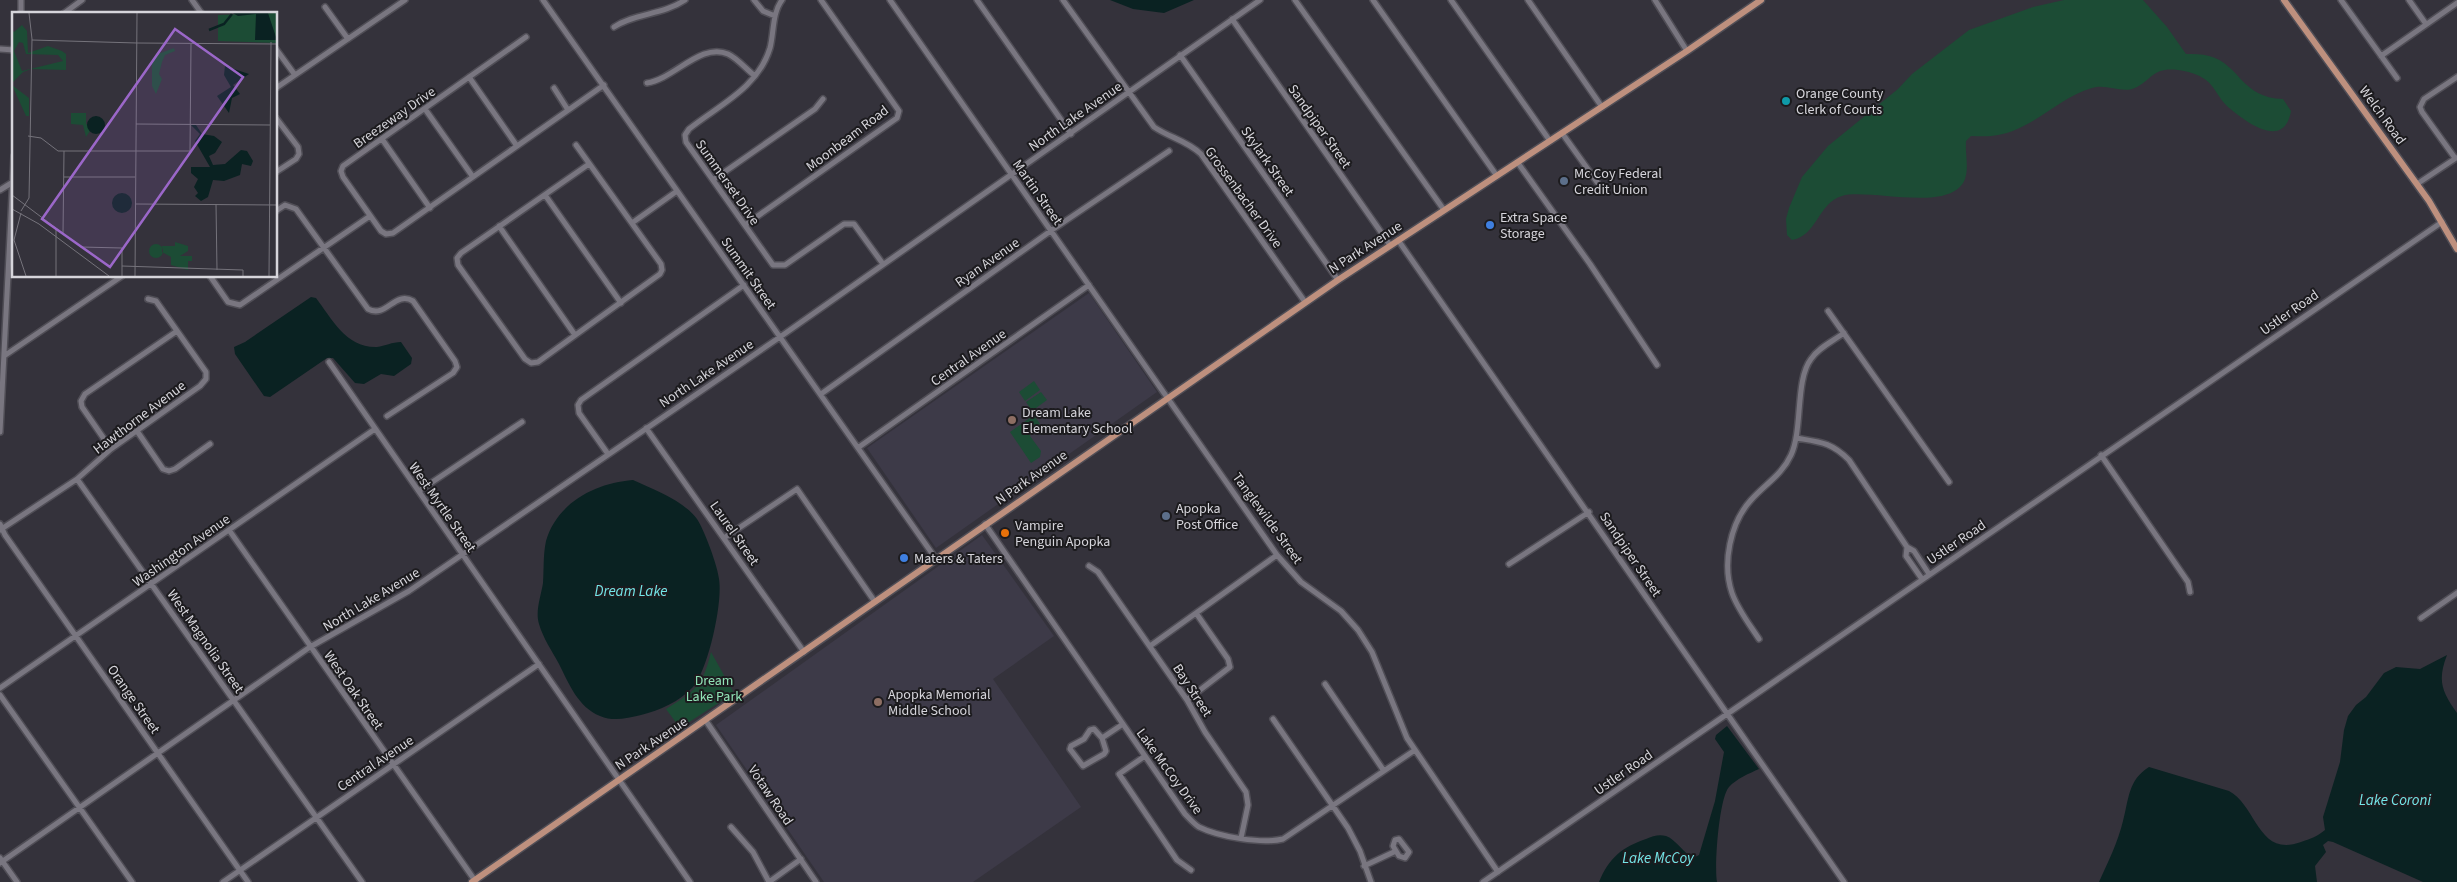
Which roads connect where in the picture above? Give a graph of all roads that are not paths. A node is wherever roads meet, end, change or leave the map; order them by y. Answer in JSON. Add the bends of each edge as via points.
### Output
{"nodes":[{"id":1,"x":82,"y":0,"type":"edge"},
{"id":2,"x":192,"y":0,"type":"edge"},
{"id":3,"x":684,"y":0,"type":"edge"},
{"id":4,"x":754,"y":0,"type":"edge"},
{"id":5,"x":782,"y":0,"type":"edge"},
{"id":6,"x":821,"y":0,"type":"edge"},
{"id":7,"x":890,"y":0,"type":"edge"},
{"id":8,"x":977,"y":0,"type":"edge"},
{"id":9,"x":1063,"y":0,"type":"edge"},
{"id":10,"x":1260,"y":0,"type":"edge"},
{"id":11,"x":1295,"y":0,"type":"edge"},
{"id":12,"x":1373,"y":0,"type":"edge"},
{"id":13,"x":1451,"y":0,"type":"edge"},
{"id":14,"x":1528,"y":0,"type":"edge"},
{"id":15,"x":1655,"y":0,"type":"edge"},
{"id":16,"x":1761,"y":0,"type":"edge"},
{"id":17,"x":2284,"y":0,"type":"edge"},
{"id":18,"x":2341,"y":0,"type":"edge"},
{"id":19,"x":2409,"y":0,"type":"edge"},
{"id":20,"x":403,"y":1,"type":"edge"},
{"id":21,"x":545,"y":1,"type":"edge"},
{"id":22,"x":2457,"y":2,"type":"edge"},
{"id":23,"x":325,"y":7,"type":"dead end"},
{"id":24,"x":65,"y":12,"type":"edge"},
{"id":25,"x":201,"y":12,"type":"edge"},
{"id":26,"x":775,"y":16,"type":"junction"},
{"id":27,"x":1232,"y":19,"type":"junction"},
{"id":28,"x":2426,"y":24,"type":"junction"},
{"id":29,"x":614,"y":27,"type":"dead end"},
{"id":30,"x":526,"y":37,"type":"dead end"},
{"id":31,"x":348,"y":39,"type":"junction"},
{"id":32,"x":1687,"y":51,"type":"junction"},
{"id":33,"x":278,"y":52,"type":"edge"},
{"id":34,"x":1180,"y":55,"type":"junction"},
{"id":35,"x":2381,"y":56,"type":"junction"},
{"id":36,"x":295,"y":75,"type":"junction"},
{"id":37,"x":755,"y":76,"type":"junction"},
{"id":38,"x":469,"y":77,"type":"junction"},
{"id":39,"x":2457,"y":77,"type":"edge"},
{"id":40,"x":2397,"y":78,"type":"dead end"},
{"id":41,"x":647,"y":83,"type":"dead end"},
{"id":42,"x":604,"y":85,"type":"junction"},
{"id":43,"x":278,"y":87,"type":"edge"},
{"id":44,"x":554,"y":88,"type":"dead end"},
{"id":45,"x":1129,"y":94,"type":"junction"},
{"id":46,"x":823,"y":99,"type":"dead end"},
{"id":47,"x":1602,"y":107,"type":"junction"},
{"id":48,"x":425,"y":108,"type":"junction"},
{"id":49,"x":568,"y":110,"type":"junction"},
{"id":50,"x":278,"y":121,"type":"edge"},
{"id":51,"x":1562,"y":133,"type":"junction"},
{"id":52,"x":1071,"y":134,"type":"junction"},
{"id":53,"x":382,"y":139,"type":"junction"},
{"id":54,"x":1550,"y":142,"type":"junction"},
{"id":55,"x":576,"y":145,"type":"dead end"},
{"id":56,"x":517,"y":146,"type":"junction"},
{"id":57,"x":1169,"y":151,"type":"dead end"},
{"id":58,"x":2456,"y":158,"type":"edge"},
{"id":59,"x":1518,"y":163,"type":"junction"},
{"id":60,"x":589,"y":164,"type":"junction"},
{"id":61,"x":278,"y":171,"type":"edge"},
{"id":62,"x":1011,"y":173,"type":"junction"},
{"id":63,"x":1497,"y":176,"type":"junction"},
{"id":64,"x":473,"y":177,"type":"junction"},
{"id":65,"x":713,"y":180,"type":"junction"},
{"id":66,"x":1597,"y":182,"type":"dead end"},
{"id":67,"x":12,"y":183,"type":"edge"},
{"id":68,"x":2417,"y":184,"type":"junction"},
{"id":69,"x":0,"y":190,"type":"edge"},
{"id":70,"x":677,"y":191,"type":"junction"},
{"id":71,"x":545,"y":195,"type":"junction"},
{"id":72,"x":12,"y":200,"type":"edge"},
{"id":73,"x":430,"y":208,"type":"junction"},
{"id":74,"x":278,"y":210,"type":"edge"},
{"id":75,"x":1444,"y":210,"type":"junction"},
{"id":76,"x":370,"y":216,"type":"junction"},
{"id":77,"x":2442,"y":222,"type":"junction"},
{"id":78,"x":632,"y":223,"type":"junction"},
{"id":79,"x":745,"y":225,"type":"junction"},
{"id":80,"x":499,"y":226,"type":"junction"},
{"id":81,"x":1052,"y":230,"type":"junction"},
{"id":82,"x":1398,"y":240,"type":"junction"},
{"id":83,"x":1390,"y":245,"type":"junction"},
{"id":84,"x":325,"y":247,"type":"junction"},
{"id":85,"x":2457,"y":249,"type":"edge"},
{"id":86,"x":883,"y":264,"type":"junction"},
{"id":87,"x":12,"y":268,"type":"edge"},
{"id":88,"x":8,"y":271,"type":"junction"},
{"id":89,"x":119,"y":278,"type":"edge"},
{"id":90,"x":211,"y":278,"type":"edge"},
{"id":91,"x":1338,"y":280,"type":"junction"},
{"id":92,"x":744,"y":285,"type":"junction"},
{"id":93,"x":1089,"y":285,"type":"junction"},
{"id":94,"x":148,"y":299,"type":"dead end"},
{"id":95,"x":621,"y":302,"type":"junction"},
{"id":96,"x":1305,"y":302,"type":"junction"},
{"id":97,"x":1828,"y":311,"type":"dead end"},
{"id":98,"x":177,"y":331,"type":"junction"},
{"id":99,"x":1844,"y":333,"type":"junction"},
{"id":100,"x":575,"y":336,"type":"junction"},
{"id":101,"x":780,"y":336,"type":"junction"},
{"id":102,"x":4,"y":356,"type":"junction"},
{"id":103,"x":329,"y":362,"type":"dead end"},
{"id":104,"x":1657,"y":365,"type":"dead end"},
{"id":105,"x":821,"y":394,"type":"junction"},
{"id":106,"x":1168,"y":396,"type":"junction"},
{"id":107,"x":387,"y":416,"type":"dead end"},
{"id":108,"x":522,"y":422,"type":"dead end"},
{"id":109,"x":646,"y":428,"type":"junction"},
{"id":110,"x":375,"y":429,"type":"junction"},
{"id":111,"x":137,"y":431,"type":"junction"},
{"id":112,"x":0,"y":432,"type":"edge"},
{"id":113,"x":1796,"y":438,"type":"junction"},
{"id":114,"x":210,"y":444,"type":"dead end"},
{"id":115,"x":859,"y":448,"type":"junction"},
{"id":116,"x":111,"y":449,"type":"junction"},
{"id":117,"x":608,"y":454,"type":"junction"},
{"id":118,"x":2101,"y":455,"type":"junction"},
{"id":119,"x":77,"y":478,"type":"junction"},
{"id":120,"x":1949,"y":482,"type":"dead end"},
{"id":121,"x":419,"y":491,"type":"junction"},
{"id":122,"x":1589,"y":512,"type":"junction"},
{"id":123,"x":985,"y":524,"type":"junction"},
{"id":124,"x":1,"y":528,"type":"edge"},
{"id":125,"x":229,"y":530,"type":"junction"},
{"id":126,"x":724,"y":538,"type":"junction"},
{"id":127,"x":1907,"y":547,"type":"junction"},
{"id":128,"x":463,"y":553,"type":"junction"},
{"id":129,"x":1277,"y":555,"type":"junction"},
{"id":130,"x":936,"y":559,"type":"junction"},
{"id":131,"x":1919,"y":559,"type":"junction"},
{"id":132,"x":1509,"y":564,"type":"dead end"},
{"id":133,"x":1912,"y":564,"type":"junction"},
{"id":134,"x":1089,"y":566,"type":"dead end"},
{"id":135,"x":1929,"y":574,"type":"junction"},
{"id":136,"x":1922,"y":578,"type":"junction"},
{"id":137,"x":153,"y":584,"type":"junction"},
{"id":138,"x":2190,"y":592,"type":"dead end"},
{"id":139,"x":2457,"y":593,"type":"edge"},
{"id":140,"x":875,"y":602,"type":"junction"},
{"id":141,"x":1196,"y":613,"type":"junction"},
{"id":142,"x":2421,"y":618,"type":"dead end"},
{"id":143,"x":75,"y":636,"type":"junction"},
{"id":144,"x":1760,"y":639,"type":"dead end"},
{"id":145,"x":1150,"y":646,"type":"junction"},
{"id":146,"x":310,"y":647,"type":"junction"},
{"id":147,"x":804,"y":652,"type":"junction"},
{"id":148,"x":540,"y":664,"type":"junction"},
{"id":149,"x":1325,"y":684,"type":"dead end"},
{"id":150,"x":0,"y":688,"type":"edge"},
{"id":151,"x":0,"y":695,"type":"edge"},
{"id":152,"x":1187,"y":700,"type":"junction"},
{"id":153,"x":234,"y":701,"type":"junction"},
{"id":154,"x":1727,"y":714,"type":"junction"},
{"id":155,"x":1273,"y":719,"type":"dead end"},
{"id":156,"x":706,"y":721,"type":"junction"},
{"id":157,"x":1123,"y":724,"type":"junction"},
{"id":158,"x":1102,"y":738,"type":"junction"},
{"id":159,"x":1415,"y":750,"type":"junction"},
{"id":160,"x":158,"y":753,"type":"junction"},
{"id":161,"x":1145,"y":756,"type":"junction"},
{"id":162,"x":393,"y":764,"type":"junction"},
{"id":163,"x":1384,"y":770,"type":"junction"},
{"id":164,"x":620,"y":780,"type":"junction"},
{"id":165,"x":1334,"y":806,"type":"junction"},
{"id":166,"x":79,"y":808,"type":"junction"},
{"id":167,"x":316,"y":817,"type":"junction"},
{"id":168,"x":730,"y":828,"type":"dead end"},
{"id":169,"x":1241,"y":838,"type":"junction"},
{"id":170,"x":1396,"y":852,"type":"dead end"},
{"id":171,"x":801,"y":860,"type":"junction"},
{"id":172,"x":1,"y":861,"type":"edge"},
{"id":173,"x":1364,"y":866,"type":"junction"},
{"id":174,"x":240,"y":870,"type":"junction"},
{"id":175,"x":1191,"y":870,"type":"dead end"},
{"id":176,"x":1498,"y":872,"type":"junction"},
{"id":177,"x":474,"y":881,"type":"edge"},
{"id":178,"x":17,"y":882,"type":"edge"},
{"id":179,"x":132,"y":882,"type":"edge"},
{"id":180,"x":223,"y":882,"type":"edge"},
{"id":181,"x":248,"y":882,"type":"edge"},
{"id":182,"x":362,"y":882,"type":"edge"},
{"id":183,"x":690,"y":882,"type":"edge"},
{"id":184,"x":769,"y":882,"type":"edge"},
{"id":185,"x":816,"y":882,"type":"edge"},
{"id":186,"x":1371,"y":882,"type":"edge"},
{"id":187,"x":1483,"y":882,"type":"edge"},
{"id":188,"x":1844,"y":882,"type":"edge"}],
"edges":[{"from":1,"to":24,"type":"street"},
{"from":2,"to":25,"type":"street"},
{"from":3,"to":29,"type":"street","via":[[661,12],[623,21]]},
{"from":4,"to":26,"type":"street","via":[[763,11]]},
{"from":5,"to":26,"type":"street","name":"Summerset Drive"},
{"from":6,"to":79,"type":"street","name":"Moonbeam Road","via":[[899,111],[897,118]]},
{"from":7,"to":62,"type":"street","name":"Martin Street"},
{"from":8,"to":52,"type":"street"},
{"from":9,"to":45,"type":"street","name":"Grossenbacher Drive"},
{"from":10,"to":27,"type":"street","name":"North Lake Avenue"},
{"from":11,"to":75,"type":"street"},
{"from":12,"to":63,"type":"street"},
{"from":13,"to":54,"type":"street"},
{"from":14,"to":47,"type":"street"},
{"from":15,"to":32,"type":"street"},
{"from":16,"to":32,"type":"main road","name":"N Park Avenue"},
{"from":17,"to":68,"type":"main road","name":"Welch Road"},
{"from":18,"to":35,"type":"street"},
{"from":19,"to":28,"type":"street"},
{"from":20,"to":31,"type":"street"},
{"from":21,"to":42,"type":"street","name":"Summit Street"},
{"from":22,"to":28,"type":"street"},
{"from":23,"to":31,"type":"street"},
{"from":26,"to":37,"type":"street","name":"Summerset Drive","via":[[770,50]]},
{"from":27,"to":34,"type":"street","name":"North Lake Avenue"},
{"from":27,"to":83,"type":"street","name":"Sandpiper Street"},
{"from":28,"to":35,"type":"street"},
{"from":30,"to":38,"type":"street","name":"Breezeway Drive"},
{"from":31,"to":36,"type":"street"},
{"from":32,"to":47,"type":"main road","name":"N Park Avenue"},
{"from":33,"to":36,"type":"street"},
{"from":34,"to":45,"type":"street","name":"North Lake Avenue"},
{"from":34,"to":91,"type":"street","name":"Skylark Street"},
{"from":35,"to":40,"type":"street"},
{"from":36,"to":43,"type":"street"},
{"from":37,"to":41,"type":"street","via":[[728,54],[712,52],[700,54],[660,81]]},
{"from":37,"to":65,"type":"street","name":"Summerset Drive","via":[[744,90],[686,132],[688,146]]},
{"from":38,"to":48,"type":"street","name":"Breezeway Drive"},
{"from":38,"to":56,"type":"street"},
{"from":39,"to":58,"type":"street","via":[[2424,99],[2420,107]]},
{"from":42,"to":49,"type":"street"},
{"from":42,"to":70,"type":"street","name":"Summit Street"},
{"from":44,"to":49,"type":"street"},
{"from":45,"to":52,"type":"street","name":"North Lake Avenue"},
{"from":45,"to":96,"type":"street","name":"Grossenbacher Drive","via":[[1154,127],[1165,135],[1190,143],[1201,154]]},
{"from":46,"to":65,"type":"street","via":[[815,109]]},
{"from":47,"to":51,"type":"main road","name":"N Park Avenue"},
{"from":48,"to":53,"type":"street","name":"Breezeway Drive"},
{"from":48,"to":64,"type":"street"},
{"from":49,"to":56,"type":"street"},
{"from":50,"to":61,"type":"street","via":[[299,154]]},
{"from":51,"to":54,"type":"main road","name":"N Park Avenue"},
{"from":51,"to":66,"type":"street"},
{"from":52,"to":62,"type":"street","name":"North Lake Avenue"},
{"from":53,"to":73,"type":"street"},
{"from":53,"to":76,"type":"street","name":"Breezeway Drive","via":[[343,166],[341,171]]},
{"from":54,"to":59,"type":"main road","name":"N Park Avenue"},
{"from":55,"to":60,"type":"street"},
{"from":56,"to":64,"type":"street"},
{"from":57,"to":81,"type":"street","name":"Ryan Avenue"},
{"from":58,"to":68,"type":"street"},
{"from":59,"to":63,"type":"main road","name":"N Park Avenue"},
{"from":59,"to":104,"type":"street"},
{"from":60,"to":71,"type":"street"},
{"from":60,"to":78,"type":"street"},
{"from":62,"to":81,"type":"street","name":"Martin Street"},
{"from":62,"to":86,"type":"street","name":"North Lake Avenue"},
{"from":63,"to":75,"type":"main road","name":"N Park Avenue"},
{"from":64,"to":73,"type":"street"},
{"from":65,"to":79,"type":"street","name":"Summerset Drive"},
{"from":67,"to":69,"type":"street"},
{"from":68,"to":77,"type":"main road","name":"Welch Road"},
{"from":70,"to":78,"type":"street"},
{"from":70,"to":92,"type":"street","name":"Summit Street"},
{"from":71,"to":80,"type":"street"},
{"from":71,"to":95,"type":"street"},
{"from":72,"to":88,"type":"street"},
{"from":73,"to":76,"type":"street","name":"Breezeway Drive","via":[[393,233],[386,234]]},
{"from":74,"to":84,"type":"street","via":[[285,206],[296,209]]},
{"from":75,"to":82,"type":"main road","name":"N Park Avenue"},
{"from":76,"to":84,"type":"street"},
{"from":77,"to":85,"type":"main road","name":"Welch Road"},
{"from":77,"to":118,"type":"street","name":"Ustler Road"},
{"from":78,"to":95,"type":"street","via":[[662,270]]},
{"from":79,"to":86,"type":"street","name":"Summerset Drive","via":[[769,261],[778,266],[785,265],[844,224],[854,224]]},
{"from":80,"to":100,"type":"street"},
{"from":80,"to":100,"type":"street","via":[[457,258],[458,265],[524,359],[538,362]]},
{"from":81,"to":93,"type":"street","name":"Martin Street"},
{"from":81,"to":105,"type":"street","name":"Ryan Avenue"},
{"from":82,"to":83,"type":"main road","name":"N Park Avenue"},
{"from":82,"to":122,"type":"street","name":"Sandpiper Street"},
{"from":83,"to":91,"type":"main road","name":"N Park Avenue"},
{"from":84,"to":90,"type":"street","via":[[240,304],[228,302]]},
{"from":84,"to":107,"type":"street","via":[[368,309],[374,313],[381,312],[400,298],[407,297],[455,361],[454,373]]},
{"from":86,"to":101,"type":"street","name":"North Lake Avenue"},
{"from":87,"to":88,"type":"street"},
{"from":88,"to":102,"type":"street"},
{"from":89,"to":102,"type":"street"},
{"from":91,"to":96,"type":"main road","name":"N Park Avenue"},
{"from":92,"to":101,"type":"street","name":"Summit Street"},
{"from":92,"to":117,"type":"street","via":[[581,400],[579,413]]},
{"from":93,"to":106,"type":"street","name":"Martin Street"},
{"from":93,"to":115,"type":"street","name":"Central Avenue"},
{"from":94,"to":98,"type":"street","name":"Hawthorne Avenue","via":[[156,301]]},
{"from":95,"to":100,"type":"street"},
{"from":96,"to":106,"type":"main road","name":"N Park Avenue"},
{"from":97,"to":99,"type":"street"},
{"from":98,"to":111,"type":"street","name":"Hawthorne Avenue","via":[[206,372],[206,379]]},
{"from":98,"to":116,"type":"street","via":[[85,394],[81,401]]},
{"from":99,"to":113,"type":"street","via":[[1816,353],[1807,365]]},
{"from":99,"to":120,"type":"street"},
{"from":101,"to":105,"type":"street","name":"Summit Street"},
{"from":101,"to":109,"type":"street","name":"North Lake Avenue"},
{"from":102,"to":112,"type":"street"},
{"from":103,"to":110,"type":"street","name":"West Myrtle Street"},
{"from":105,"to":115,"type":"street","name":"Summit Street"},
{"from":106,"to":123,"type":"main road","name":"N Park Avenue"},
{"from":106,"to":129,"type":"street","name":"Tanglewilde Street"},
{"from":108,"to":121,"type":"street"},
{"from":109,"to":117,"type":"street","name":"North Lake Avenue"},
{"from":109,"to":126,"type":"street","name":"Laurel Street"},
{"from":110,"to":121,"type":"street","name":"West Myrtle Street"},
{"from":110,"to":125,"type":"street","name":"Washington Avenue"},
{"from":111,"to":114,"type":"street","via":[[163,469],[169,471]]},
{"from":111,"to":116,"type":"street","name":"Hawthorne Avenue"},
{"from":113,"to":127,"type":"street","via":[[1830,444],[1849,460]]},
{"from":113,"to":144,"type":"street","via":[[1784,468],[1749,502],[1730,543],[1732,594]]},
{"from":115,"to":130,"type":"street","name":"Summit Street"},
{"from":116,"to":119,"type":"street","name":"Hawthorne Avenue"},
{"from":117,"to":128,"type":"street","name":"North Lake Avenue"},
{"from":118,"to":135,"type":"street","name":"Ustler Road"},
{"from":118,"to":138,"type":"street","via":[[2188,582]]},
{"from":119,"to":124,"type":"street","name":"Hawthorne Avenue"},
{"from":119,"to":137,"type":"street","name":"West Magnolia Street"},
{"from":121,"to":128,"type":"street","name":"West Myrtle Street"},
{"from":122,"to":132,"type":"street"},
{"from":122,"to":154,"type":"street","name":"Sandpiper Street"},
{"from":123,"to":130,"type":"main road","name":"N Park Avenue"},
{"from":123,"to":157,"type":"street","name":"Lake McCoy Drive"},
{"from":124,"to":143,"type":"street","name":"Orange Street"},
{"from":125,"to":137,"type":"street","name":"Washington Avenue"},
{"from":125,"to":146,"type":"street","name":"West Oak Street"},
{"from":126,"to":140,"type":"street","via":[[796,489]]},
{"from":126,"to":147,"type":"street","name":"Laurel Street"},
{"from":127,"to":131,"type":"street"},
{"from":127,"to":133,"type":"street","via":[[1906,556]]},
{"from":128,"to":146,"type":"street","name":"North Lake Avenue","via":[[409,591]]},
{"from":128,"to":148,"type":"street","name":"West Myrtle Street"},
{"from":129,"to":141,"type":"street"},
{"from":129,"to":159,"type":"street","name":"Tanglewilde Street","via":[[1301,582],[1341,611],[1358,630],[1372,652],[1399,722]]},
{"from":130,"to":140,"type":"main road","name":"N Park Avenue"},
{"from":131,"to":133,"type":"street"},
{"from":131,"to":135,"type":"street"},
{"from":133,"to":136,"type":"street"},
{"from":134,"to":145,"type":"street","name":"Bay Street","via":[[1098,572]]},
{"from":135,"to":136,"type":"street","name":"Ustler Road"},
{"from":136,"to":154,"type":"street","name":"Ustler Road"},
{"from":137,"to":143,"type":"street","name":"Washington Avenue"},
{"from":137,"to":153,"type":"street","name":"West Magnolia Street"},
{"from":139,"to":142,"type":"street"},
{"from":140,"to":147,"type":"main road","name":"N Park Avenue"},
{"from":141,"to":145,"type":"street"},
{"from":141,"to":152,"type":"street","via":[[1228,659],[1230,667]]},
{"from":143,"to":150,"type":"street","name":"Washington Avenue"},
{"from":143,"to":160,"type":"street","name":"Orange Street"},
{"from":145,"to":152,"type":"street","name":"Bay Street"},
{"from":146,"to":153,"type":"street","name":"North Lake Avenue"},
{"from":146,"to":162,"type":"street","name":"West Oak Street"},
{"from":147,"to":156,"type":"main road","name":"N Park Avenue"},
{"from":148,"to":162,"type":"street","name":"Central Avenue"},
{"from":148,"to":164,"type":"street","name":"West Myrtle Street"},
{"from":149,"to":163,"type":"street"},
{"from":151,"to":166,"type":"street"},
{"from":152,"to":169,"type":"street","name":"Bay Street","via":[[1246,792],[1248,805]]},
{"from":153,"to":160,"type":"street","name":"North Lake Avenue"},
{"from":153,"to":167,"type":"street","name":"West Magnolia Street"},
{"from":154,"to":176,"type":"street","name":"Ustler Road"},
{"from":154,"to":188,"type":"street","name":"Sandpiper Street"},
{"from":155,"to":165,"type":"street"},
{"from":156,"to":164,"type":"main road","name":"N Park Avenue"},
{"from":156,"to":171,"type":"street","name":"Votaw Road"},
{"from":157,"to":158,"type":"street"},
{"from":157,"to":161,"type":"street","name":"Lake McCoy Drive"},
{"from":158,"to":158,"type":"street","via":[[1104,754],[1085,765],[1080,764],[1070,749],[1074,742],[1084,739],[1093,729]]},
{"from":159,"to":163,"type":"street","name":"Lake McCoy Drive"},
{"from":159,"to":176,"type":"street","name":"Tanglewilde Street"},
{"from":160,"to":166,"type":"street","name":"North Lake Avenue"},
{"from":160,"to":174,"type":"street","name":"Orange Street"},
{"from":161,"to":169,"type":"street","name":"Lake McCoy Drive","via":[[1185,814],[1198,827]]},
{"from":161,"to":175,"type":"street","via":[[1119,774],[1177,860]]},
{"from":162,"to":167,"type":"street","name":"Central Avenue"},
{"from":162,"to":177,"type":"street","name":"West Oak Street"},
{"from":163,"to":165,"type":"street","name":"Lake McCoy Drive"},
{"from":164,"to":177,"type":"main road","name":"N Park Avenue"},
{"from":164,"to":183,"type":"street","name":"West Myrtle Street"},
{"from":165,"to":169,"type":"street","name":"Lake McCoy Drive","via":[[1283,839],[1271,842]]},
{"from":165,"to":173,"type":"street","via":[[1360,851]]},
{"from":166,"to":172,"type":"street","name":"North Lake Avenue"},
{"from":166,"to":179,"type":"street"},
{"from":167,"to":174,"type":"street","name":"Central Avenue"},
{"from":167,"to":182,"type":"street","name":"West Magnolia Street"},
{"from":168,"to":184,"type":"street","via":[[753,852]]},
{"from":170,"to":173,"type":"street"},
{"from":171,"to":184,"type":"street"},
{"from":171,"to":185,"type":"street","name":"Votaw Road"},
{"from":172,"to":178,"type":"street"},
{"from":173,"to":186,"type":"street"},
{"from":174,"to":180,"type":"street","name":"Central Avenue"},
{"from":174,"to":181,"type":"street","name":"Orange Street"},
{"from":176,"to":187,"type":"street","name":"Ustler Road"}]}
